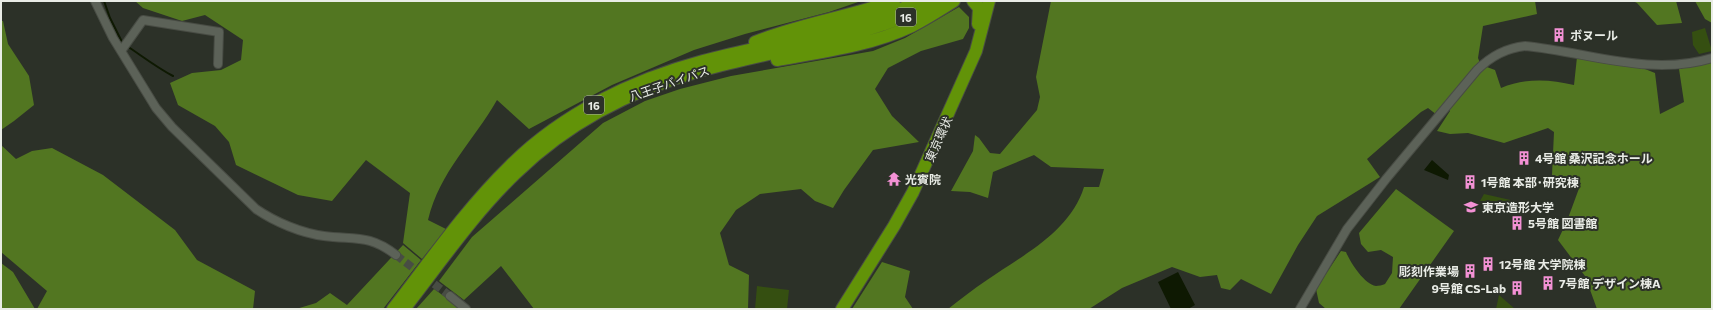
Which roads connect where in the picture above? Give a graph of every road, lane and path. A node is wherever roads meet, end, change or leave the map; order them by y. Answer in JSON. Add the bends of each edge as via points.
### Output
{"nodes":[{"id":1,"x":95,"y":1,"type":"edge"},
{"id":2,"x":894,"y":1,"type":"edge"},
{"id":3,"x":920,"y":1,"type":"edge"},
{"id":4,"x":940,"y":1,"type":"edge"},
{"id":5,"x":954,"y":1,"type":"edge"},
{"id":6,"x":973,"y":1,"type":"edge"},
{"id":7,"x":989,"y":1,"type":"edge"},
{"id":8,"x":870,"y":25,"type":"junction"},
{"id":9,"x":123,"y":47,"type":"junction"},
{"id":10,"x":976,"y":51,"type":"junction"},
{"id":11,"x":713,"y":58,"type":"junction"},
{"id":12,"x":1712,"y":58,"type":"edge"},
{"id":13,"x":218,"y":64,"type":"dead end"},
{"id":14,"x":704,"y":70,"type":"junction"},
{"id":15,"x":396,"y":255,"type":"tunnel mouth"},
{"id":16,"x":450,"y":296,"type":"tunnel mouth"},
{"id":17,"x":392,"y":309,"type":"edge"},
{"id":18,"x":404,"y":309,"type":"edge"},
{"id":19,"x":466,"y":309,"type":"edge"},
{"id":20,"x":842,"y":309,"type":"edge"},
{"id":21,"x":1300,"y":309,"type":"edge"}],
"edges":[{"from":1,"to":9,"type":"street"},
{"from":2,"to":11,"type":"highway","number":"16","via":[[773,35]]},
{"from":3,"to":8,"type":"highway","name":"八王子バイパス","number":"16"},
{"from":4,"to":8,"type":"highway","name":"八王子バイパス","number":"16","via":[[907,17]]},
{"from":5,"to":14,"type":"highway","number":"16","via":[[911,26],[874,40],[809,54]]},
{"from":6,"to":10,"type":"highway","via":[[980,11]]},
{"from":7,"to":10,"type":"highway","name":"東京環状"},
{"from":8,"to":11,"type":"highway","name":"八王子バイパス","number":"16"},
{"from":8,"to":14,"type":"highway","name":"八王子バイパス","number":"16"},
{"from":9,"to":13,"type":"street","via":[[143,20],[214,30],[219,32]]},
{"from":9,"to":15,"type":"street","via":[[150,99],[164,118],[260,211],[280,222],[314,234],[372,240]]},
{"from":10,"to":20,"type":"highway","name":"東京環状","via":[[908,201]]},
{"from":11,"to":17,"type":"highway","name":"八王子バイパス","number":"16","via":[[671,71],[616,93],[563,123],[536,143],[491,185]]},
{"from":12,"to":21,"type":"street","via":[[1662,66],[1525,46],[1508,49],[1495,56],[1477,70],[1347,229]]},
{"from":14,"to":18,"type":"highway","name":"八王子バイパス","number":"16","via":[[644,89],[568,131],[542,150],[516,172],[488,203]]},
{"from":16,"to":19,"type":"street"}]}
